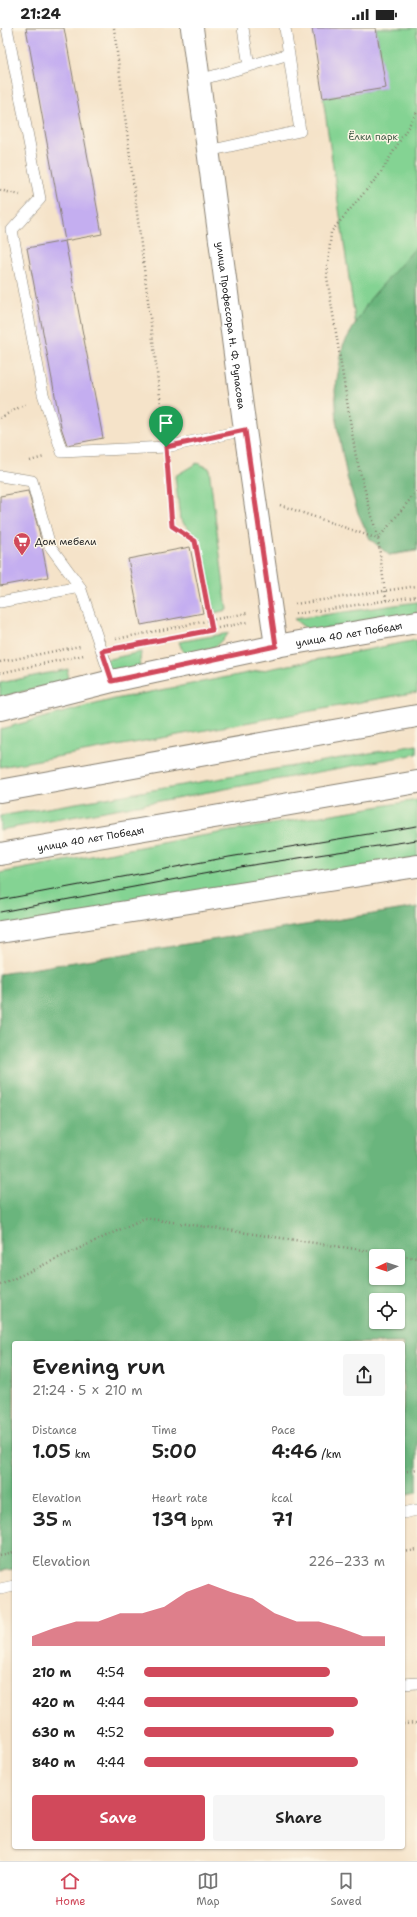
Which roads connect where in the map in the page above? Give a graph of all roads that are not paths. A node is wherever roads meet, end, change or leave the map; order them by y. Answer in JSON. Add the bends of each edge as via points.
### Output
{"nodes":[{"id":1,"x":7,"y":28,"type":"edge"},
{"id":2,"x":192,"y":28,"type":"edge"},
{"id":3,"x":243,"y":28,"type":"edge"},
{"id":4,"x":285,"y":28,"type":"edge"},
{"id":5,"x":289,"y":54,"type":"junction"},
{"id":6,"x":248,"y":66,"type":"junction"},
{"id":7,"x":199,"y":80,"type":"junction"},
{"id":8,"x":208,"y":151,"type":"junction"},
{"id":9,"x":245,"y":430,"type":"junction"},
{"id":10,"x":0,"y":476,"type":"edge"},
{"id":11,"x":80,"y":586,"type":"junction"},
{"id":12,"x":0,"y":602,"type":"edge"},
{"id":13,"x":417,"y":622,"type":"edge"},
{"id":14,"x":276,"y":646,"type":"junction"},
{"id":15,"x":112,"y":681,"type":"junction"},
{"id":16,"x":0,"y":708,"type":"edge"},
{"id":17,"x":417,"y":716,"type":"edge"},
{"id":18,"x":417,"y":782,"type":"edge"},
{"id":19,"x":0,"y":791,"type":"edge"},
{"id":20,"x":0,"y":854,"type":"edge"},
{"id":21,"x":417,"y":866,"type":"edge"},
{"id":22,"x":0,"y":932,"type":"edge"},
{"id":23,"x":417,"y":1510,"type":"edge"},
{"id":24,"x":405,"y":1513,"type":"edge"},
{"id":25,"x":12,"y":1586,"type":"edge"},
{"id":26,"x":0,"y":1589,"type":"edge"},
{"id":27,"x":417,"y":1683,"type":"edge"},
{"id":28,"x":405,"y":1684,"type":"edge"}],
"edges":[{"from":1,"to":9,"type":"lane","via":[[40,199],[12,230],[43,394],[62,452],[166,447]]},
{"from":2,"to":7,"type":"street","name":"улица Профессора Н. Ф. Рупасова"},
{"from":3,"to":6,"type":"lane"},
{"from":4,"to":5,"type":"lane"},
{"from":5,"to":6,"type":"lane"},
{"from":5,"to":8,"type":"lane","via":[[300,131]]},
{"from":6,"to":7,"type":"lane"},
{"from":7,"to":8,"type":"street","name":"улица Профессора Н. Ф. Рупасова"},
{"from":8,"to":9,"type":"street","name":"улица Профессора Н. Ф. Рупасова"},
{"from":9,"to":14,"type":"street","name":"улица Профессора Н. Ф. Рупасова"},
{"from":10,"to":11,"type":"lane","via":[[32,481],[50,546]]},
{"from":11,"to":12,"type":"lane"},
{"from":11,"to":15,"type":"lane"},
{"from":13,"to":14,"type":"street","name":"улица 40 лет Победы"},
{"from":14,"to":15,"type":"street","name":"улица 40 лет Победы"},
{"from":15,"to":16,"type":"street","name":"улица 40 лет Победы"},
{"from":17,"to":19,"type":"street"},
{"from":18,"to":20,"type":"street","name":"улица 40 лет Победы"},
{"from":21,"to":22,"type":"street"},
{"from":23,"to":24,"type":"lane"},
{"from":25,"to":26,"type":"lane"},
{"from":27,"to":28,"type":"lane"}]}
